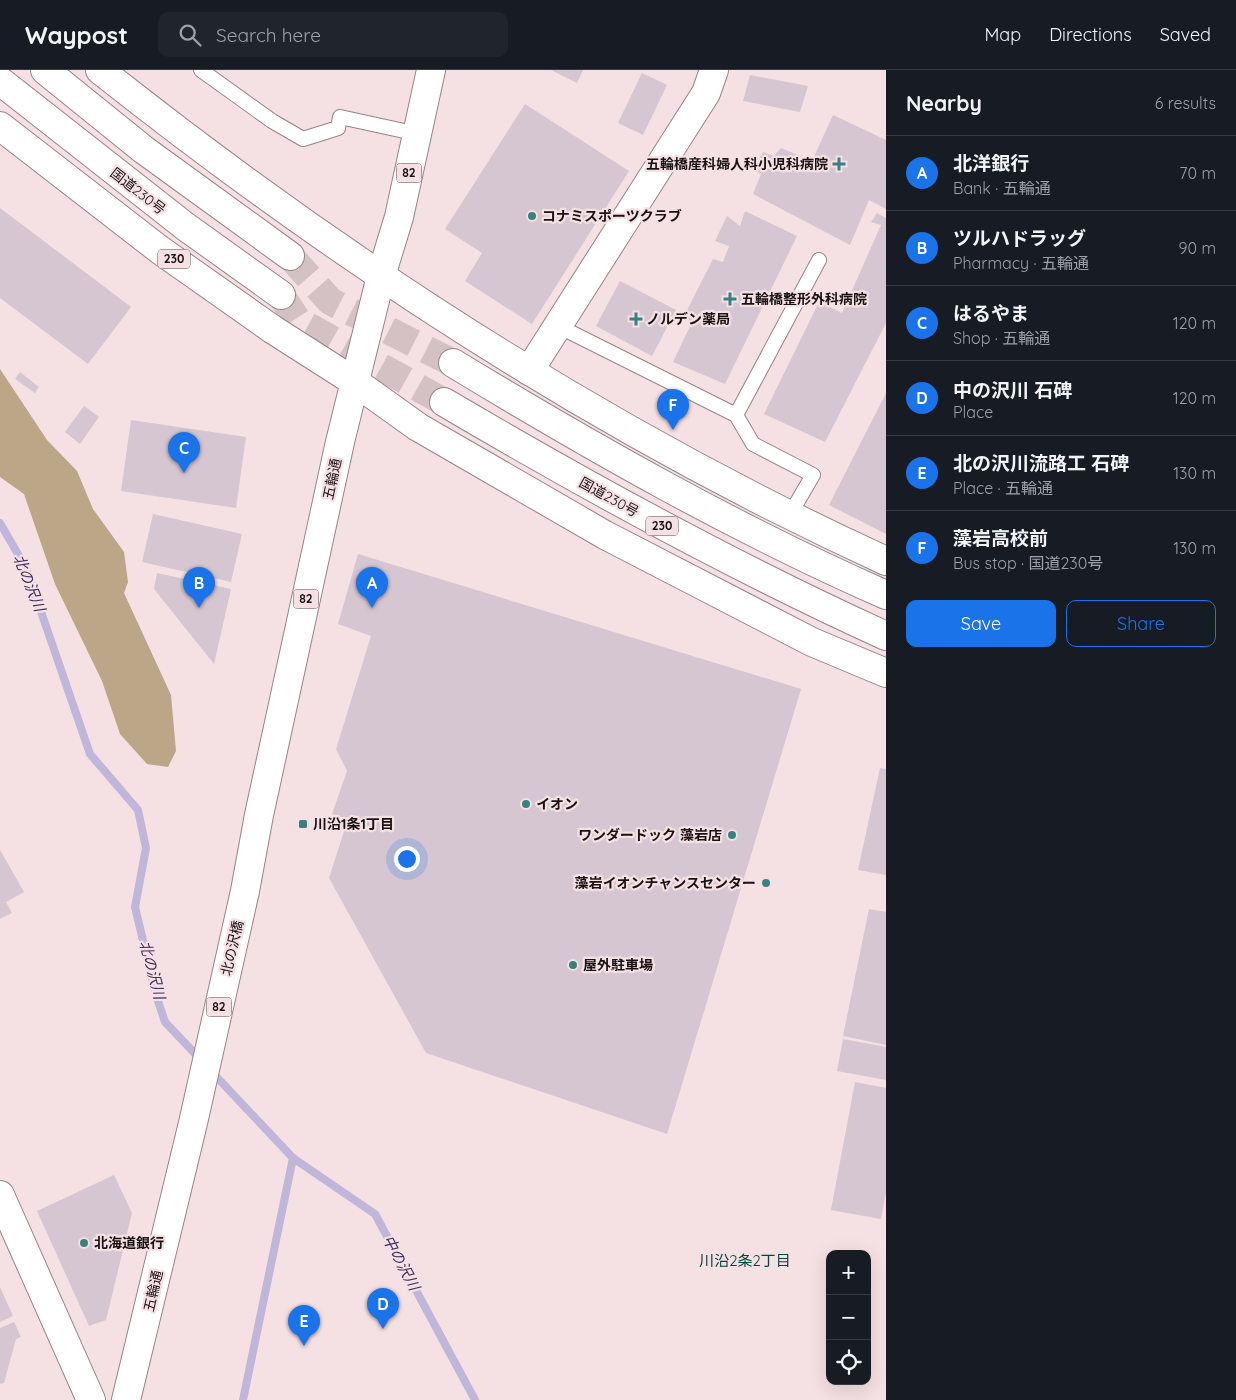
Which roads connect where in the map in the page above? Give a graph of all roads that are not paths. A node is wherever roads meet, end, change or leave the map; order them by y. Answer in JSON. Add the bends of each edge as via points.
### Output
{"nodes":[{"id":1,"x":45,"y":70,"type":"edge"},
{"id":2,"x":100,"y":70,"type":"edge"},
{"id":3,"x":201,"y":70,"type":"edge"},
{"id":4,"x":431,"y":70,"type":"edge"},
{"id":5,"x":714,"y":70,"type":"edge"},
{"id":6,"x":0,"y":81,"type":"edge"},
{"id":7,"x":0,"y":126,"type":"edge"},
{"id":8,"x":418,"y":134,"type":"junction"},
{"id":9,"x":290,"y":256,"type":"tunnel mouth"},
{"id":10,"x":819,"y":260,"type":"dead end"},
{"id":11,"x":381,"y":276,"type":"junction"},
{"id":12,"x":281,"y":295,"type":"tunnel mouth"},
{"id":13,"x":558,"y":326,"type":"junction"},
{"id":14,"x":453,"y":363,"type":"tunnel mouth"},
{"id":15,"x":529,"y":371,"type":"junction"},
{"id":16,"x":355,"y":382,"type":"junction"},
{"id":17,"x":444,"y":402,"type":"tunnel mouth"},
{"id":18,"x":736,"y":415,"type":"junction"},
{"id":19,"x":789,"y":516,"type":"junction"},
{"id":20,"x":886,"y":561,"type":"edge"},
{"id":21,"x":886,"y":595,"type":"edge"},
{"id":22,"x":886,"y":636,"type":"edge"},
{"id":23,"x":886,"y":673,"type":"edge"},
{"id":24,"x":245,"y":891,"type":"joint"},
{"id":25,"x":193,"y":1123,"type":"joint"},
{"id":26,"x":0,"y":1196,"type":"edge"},
{"id":27,"x":91,"y":1400,"type":"edge"},
{"id":28,"x":126,"y":1400,"type":"edge"}],
"edges":[{"from":1,"to":9,"type":"main road","via":[[152,155]]},
{"from":2,"to":11,"type":"main road","via":[[248,183]]},
{"from":3,"to":8,"type":"lane","via":[[303,139],[338,128],[340,117]]},
{"from":4,"to":8,"type":"main road","name":"五輪通","number":"82"},
{"from":5,"to":13,"type":"main road","via":[[706,93]]},
{"from":6,"to":12,"type":"main road","name":"国道230号","number":"230","via":[[178,222]]},
{"from":7,"to":16,"type":"main road","number":"230","via":[[160,250],[272,329]]},
{"from":8,"to":11,"type":"main road","name":"五輪通","number":"82","via":[[399,217]]},
{"from":10,"to":18,"type":"lane"},
{"from":11,"to":15,"type":"main road"},
{"from":11,"to":16,"type":"main road","name":"五輪通","number":"82"},
{"from":13,"to":15,"type":"main road"},
{"from":13,"to":18,"type":"lane"},
{"from":14,"to":21,"type":"main road","via":[[659,483]]},
{"from":15,"to":19,"type":"main road"},
{"from":16,"to":23,"type":"main road","via":[[418,427],[605,535],[812,642]]},
{"from":16,"to":24,"type":"main road","name":"五輪通","number":"82"},
{"from":17,"to":22,"type":"main road","name":"国道230号","number":"230","via":[[681,537]]},
{"from":18,"to":19,"type":"lane","via":[[752,444],[813,475]]},
{"from":19,"to":20,"type":"main road"},
{"from":24,"to":25,"type":"main road","name":"北の沢橋","number":"82"},
{"from":25,"to":28,"type":"main road","name":"五輪通","number":"82"},
{"from":26,"to":27,"type":"main road"}]}
